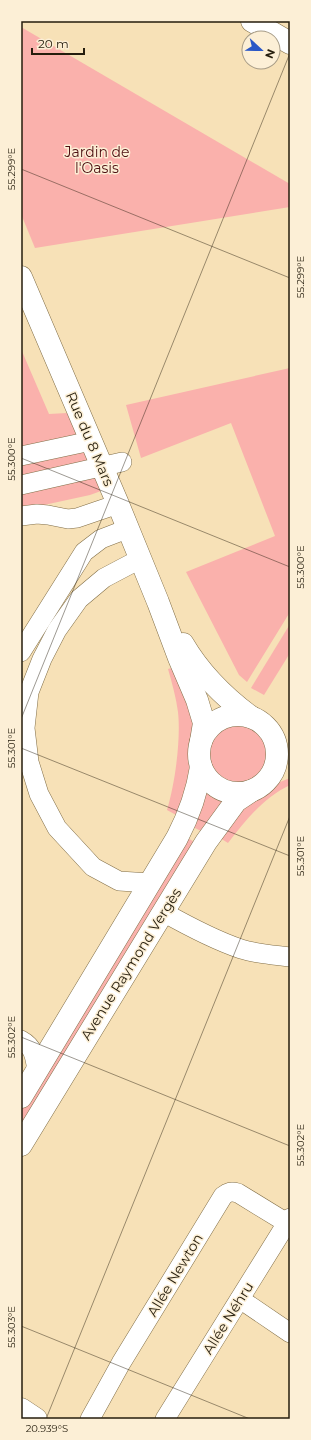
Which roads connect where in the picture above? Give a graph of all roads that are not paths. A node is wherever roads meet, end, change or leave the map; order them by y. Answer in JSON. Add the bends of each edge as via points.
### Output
{"nodes":[{"id":1,"x":253,"y":21,"type":"edge"},
{"id":2,"x":290,"y":43,"type":"edge"},
{"id":3,"x":21,"y":277,"type":"edge"},
{"id":4,"x":91,"y":441,"type":"junction"},
{"id":5,"x":21,"y":456,"type":"edge"},
{"id":6,"x":112,"y":464,"type":"junction"},
{"id":7,"x":21,"y":485,"type":"edge"},
{"id":8,"x":118,"y":504,"type":"junction"},
{"id":9,"x":21,"y":516,"type":"edge"},
{"id":10,"x":127,"y":529,"type":"junction"},
{"id":11,"x":140,"y":559,"type":"junction"},
{"id":12,"x":158,"y":602,"type":"junction"},
{"id":13,"x":21,"y":652,"type":"edge"},
{"id":14,"x":251,"y":717,"type":"junction"},
{"id":15,"x":280,"y":734,"type":"edge"},
{"id":16,"x":202,"y":741,"type":"junction"},
{"id":17,"x":201,"y":767,"type":"junction"},
{"id":18,"x":290,"y":771,"type":"edge"},
{"id":19,"x":258,"y":787,"type":"junction"},
{"id":20,"x":150,"y":884,"type":"junction"},
{"id":21,"x":163,"y":912,"type":"junction"},
{"id":22,"x":290,"y":957,"type":"edge"},
{"id":23,"x":59,"y":1035,"type":"junction"},
{"id":24,"x":25,"y":1042,"type":"edge"},
{"id":25,"x":37,"y":1071,"type":"junction"},
{"id":26,"x":21,"y":1097,"type":"edge"},
{"id":27,"x":21,"y":1145,"type":"edge"},
{"id":28,"x":288,"y":1220,"type":"edge"},
{"id":29,"x":240,"y":1299,"type":"junction"},
{"id":30,"x":290,"y":1334,"type":"edge"},
{"id":31,"x":21,"y":1409,"type":"edge"},
{"id":32,"x":36,"y":1419,"type":"edge"},
{"id":33,"x":90,"y":1419,"type":"edge"},
{"id":34,"x":165,"y":1419,"type":"edge"}],
"edges":[{"from":1,"to":2,"type":"main road"},
{"from":3,"to":4,"type":"main road","name":"Rue du 8 Mars"},
{"from":4,"to":5,"type":"street"},
{"from":4,"to":6,"type":"main road","name":"Rue du 8 Mars"},
{"from":6,"to":7,"type":"street"},
{"from":6,"to":8,"type":"main road","name":"Rue du 8 Mars"},
{"from":8,"to":9,"type":"street","via":[[77,518],[68,519],[48,514]]},
{"from":8,"to":10,"type":"main road","name":"Rue du 8 Mars"},
{"from":10,"to":11,"type":"main road","name":"Rue du 8 Mars"},
{"from":10,"to":13,"type":"street","via":[[100,539],[84,552]]},
{"from":11,"to":12,"type":"main road","name":"Rue du 8 Mars"},
{"from":11,"to":20,"type":"street","via":[[104,578],[89,590],[79,599],[57,630],[42,659],[30,692],[25,728],[29,762],[39,794],[57,828],[93,867],[119,881]]},
{"from":12,"to":14,"type":"main road","name":"Rue du 8 Mars","via":[[188,654],[212,683]]},
{"from":12,"to":16,"type":"main road","name":"Rue du 8 Mars","via":[[197,700],[204,723]]},
{"from":14,"to":15,"type":"main road"},
{"from":14,"to":16,"type":"main road","via":[[239,715],[216,722]]},
{"from":15,"to":19,"type":"main road","via":[[275,742],[276,764],[272,774]]},
{"from":16,"to":17,"type":"main road","via":[[199,755]]},
{"from":17,"to":19,"type":"main road","via":[[216,787],[227,792],[239,793]]},
{"from":17,"to":20,"type":"main road","name":"Avenue Raymond Vergès","via":[[192,806]]},
{"from":18,"to":19,"type":"main road"},
{"from":19,"to":21,"type":"main road","name":"Avenue Raymond Vergès","via":[[236,801],[206,842]]},
{"from":20,"to":23,"type":"main road","name":"Avenue Raymond Vergès"},
{"from":21,"to":22,"type":"street","via":[[198,931],[242,949]]},
{"from":21,"to":27,"type":"main road","name":"Avenue Raymond Vergès"},
{"from":23,"to":24,"type":"street","via":[[47,1041]]},
{"from":23,"to":25,"type":"main road","name":"Avenue Raymond Vergès"},
{"from":24,"to":25,"type":"street","via":[[33,1052]]},
{"from":25,"to":26,"type":"main road","name":"Avenue Raymond Vergès"},
{"from":28,"to":29,"type":"street","name":"Allée Néhru"},
{"from":28,"to":33,"type":"street","name":"Allée Newton","via":[[238,1192],[227,1192],[223,1196]]},
{"from":29,"to":30,"type":"street"},
{"from":29,"to":34,"type":"street","name":"Allée Néhru"},
{"from":31,"to":32,"type":"main road"}]}
